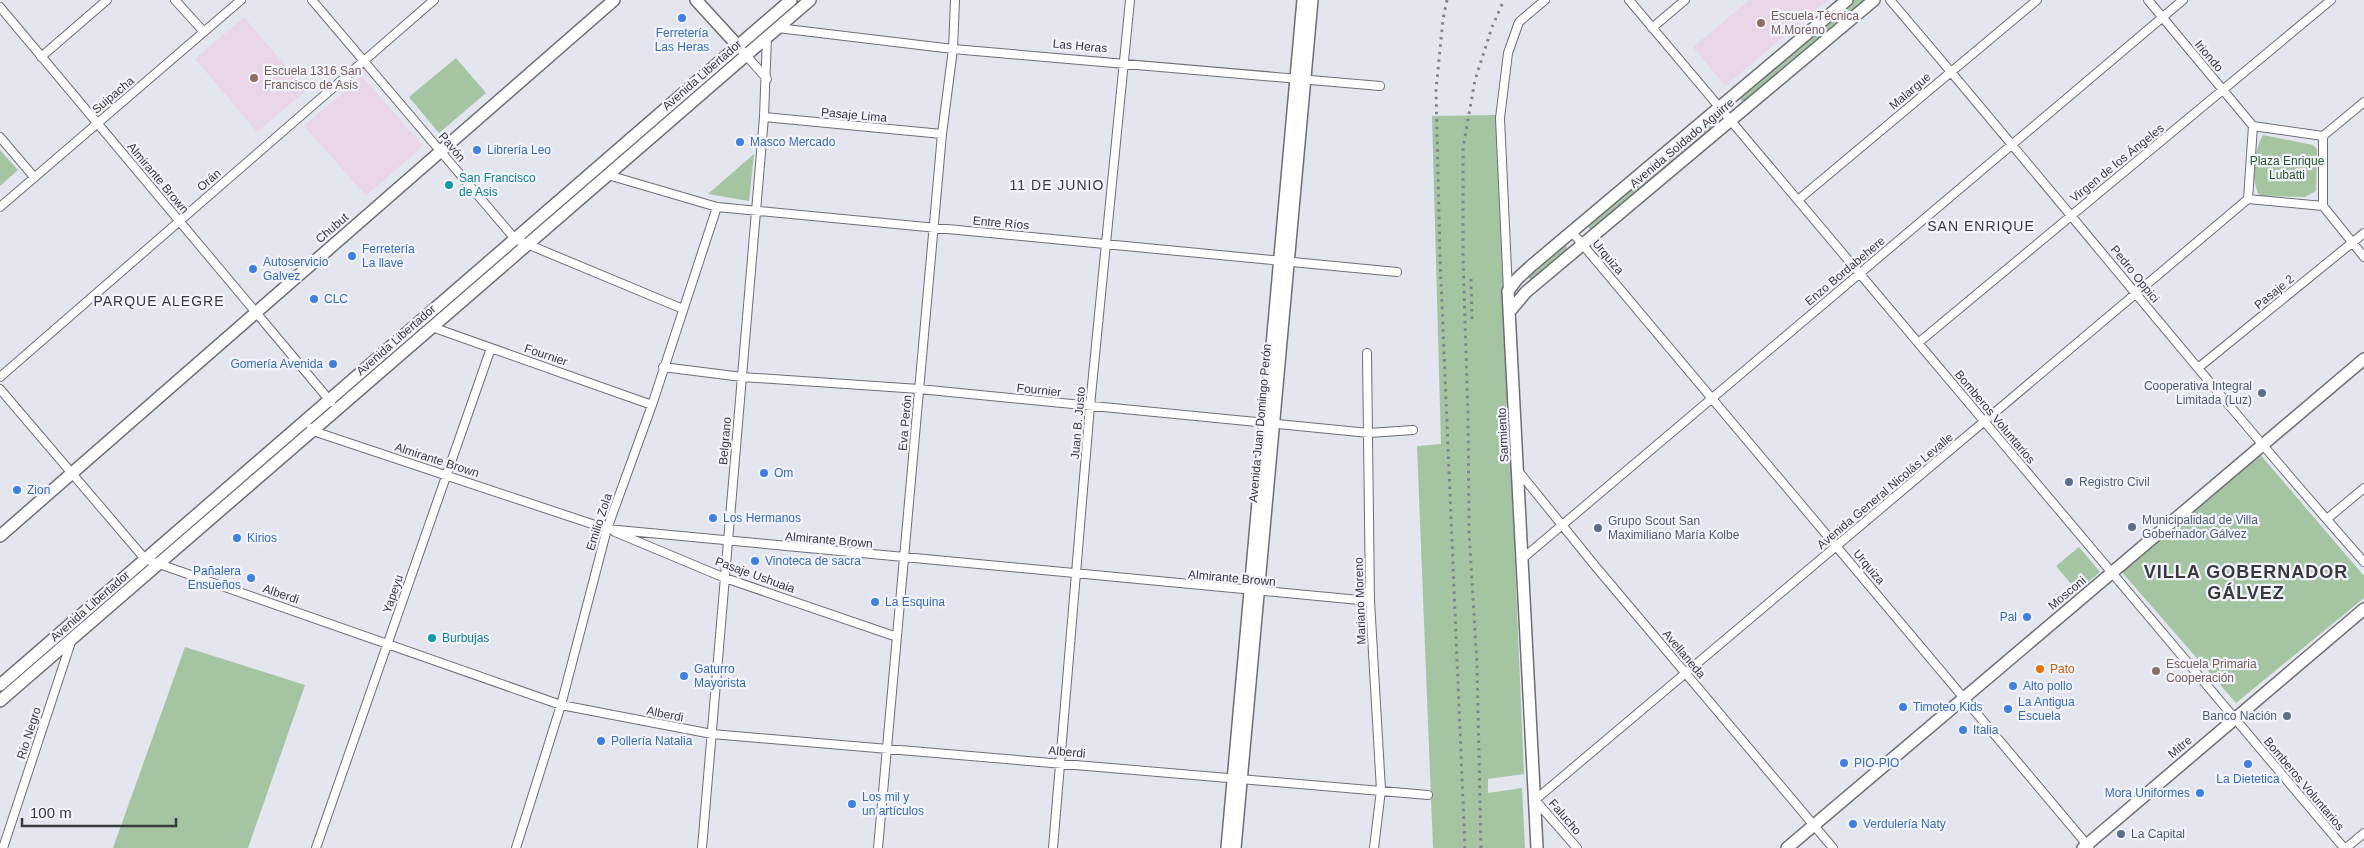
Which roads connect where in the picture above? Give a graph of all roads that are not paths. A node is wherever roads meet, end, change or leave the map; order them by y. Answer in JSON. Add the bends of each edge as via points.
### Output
{"nodes":[{"id":1,"x":107,"y":0,"type":"edge"},
{"id":2,"x":176,"y":0,"type":"edge"},
{"id":3,"x":241,"y":0,"type":"edge"},
{"id":4,"x":312,"y":0,"type":"edge"},
{"id":5,"x":434,"y":0,"type":"edge"},
{"id":6,"x":614,"y":0,"type":"edge"},
{"id":7,"x":696,"y":0,"type":"edge"},
{"id":8,"x":791,"y":0,"type":"edge"},
{"id":9,"x":810,"y":0,"type":"edge"},
{"id":10,"x":954,"y":0,"type":"edge"},
{"id":11,"x":1130,"y":0,"type":"edge"},
{"id":12,"x":1303,"y":0,"type":"edge"},
{"id":13,"x":1312,"y":0,"type":"edge"},
{"id":14,"x":1545,"y":0,"type":"edge"},
{"id":15,"x":1629,"y":0,"type":"edge"},
{"id":16,"x":1685,"y":0,"type":"edge"},
{"id":17,"x":1847,"y":0,"type":"edge"},
{"id":18,"x":1874,"y":0,"type":"edge"},
{"id":19,"x":1890,"y":0,"type":"edge"},
{"id":20,"x":2037,"y":0,"type":"edge"},
{"id":21,"x":2148,"y":0,"type":"edge"},
{"id":22,"x":2183,"y":0,"type":"edge"},
{"id":23,"x":2331,"y":0,"type":"edge"},
{"id":24,"x":0,"y":7,"type":"edge"},
{"id":25,"x":2162,"y":17,"type":"junction"},
{"id":26,"x":778,"y":28,"type":"junction"},
{"id":27,"x":1652,"y":28,"type":"junction"},
{"id":28,"x":204,"y":32,"type":"junction"},
{"id":29,"x":767,"y":37,"type":"junction"},
{"id":30,"x":738,"y":46,"type":"junction"},
{"id":31,"x":953,"y":49,"type":"junction"},
{"id":32,"x":746,"y":55,"type":"junction"},
{"id":33,"x":41,"y":57,"type":"junction"},
{"id":34,"x":364,"y":60,"type":"junction"},
{"id":35,"x":1124,"y":64,"type":"junction"},
{"id":36,"x":1951,"y":72,"type":"junction"},
{"id":37,"x":767,"y":79,"type":"junction"},
{"id":38,"x":1301,"y":79,"type":"junction"},
{"id":39,"x":1380,"y":86,"type":"dead end"},
{"id":40,"x":2223,"y":90,"type":"junction"},
{"id":41,"x":2364,"y":102,"type":"edge"},
{"id":42,"x":1720,"y":107,"type":"junction"},
{"id":43,"x":764,"y":118,"type":"junction"},
{"id":44,"x":1730,"y":120,"type":"junction"},
{"id":45,"x":97,"y":123,"type":"junction"},
{"id":46,"x":2253,"y":126,"type":"junction"},
{"id":47,"x":942,"y":134,"type":"junction"},
{"id":48,"x":2323,"y":136,"type":"junction"},
{"id":49,"x":0,"y":137,"type":"edge"},
{"id":50,"x":2012,"y":144,"type":"junction"},
{"id":51,"x":440,"y":152,"type":"junction"},
{"id":52,"x":608,"y":175,"type":"junction"},
{"id":53,"x":34,"y":177,"type":"junction"},
{"id":54,"x":2248,"y":199,"type":"junction"},
{"id":55,"x":1798,"y":200,"type":"junction"},
{"id":56,"x":2323,"y":206,"type":"junction"},
{"id":57,"x":0,"y":207,"type":"edge"},
{"id":58,"x":717,"y":207,"type":"junction"},
{"id":59,"x":755,"y":211,"type":"junction"},
{"id":60,"x":2072,"y":214,"type":"junction"},
{"id":61,"x":179,"y":221,"type":"junction"},
{"id":62,"x":934,"y":228,"type":"junction"},
{"id":63,"x":1572,"y":232,"type":"junction"},
{"id":64,"x":2364,"y":233,"type":"edge"},
{"id":65,"x":515,"y":239,"type":"junction"},
{"id":66,"x":2352,"y":242,"type":"junction"},
{"id":67,"x":526,"y":245,"type":"junction"},
{"id":68,"x":1107,"y":245,"type":"junction"},
{"id":69,"x":1583,"y":245,"type":"junction"},
{"id":70,"x":2364,"y":257,"type":"edge"},
{"id":71,"x":1284,"y":262,"type":"junction"},
{"id":72,"x":1397,"y":272,"type":"dead end"},
{"id":73,"x":1860,"y":273,"type":"junction"},
{"id":74,"x":1508,"y":291,"type":"junction"},
{"id":75,"x":2136,"y":294,"type":"junction"},
{"id":76,"x":683,"y":308,"type":"junction"},
{"id":77,"x":1510,"y":311,"type":"junction"},
{"id":78,"x":256,"y":313,"type":"junction"},
{"id":79,"x":432,"y":327,"type":"junction"},
{"id":80,"x":1918,"y":343,"type":"junction"},
{"id":81,"x":491,"y":348,"type":"junction"},
{"id":82,"x":1367,"y":353,"type":"dead end"},
{"id":83,"x":2364,"y":359,"type":"edge"},
{"id":84,"x":663,"y":367,"type":"junction"},
{"id":85,"x":2198,"y":368,"type":"junction"},
{"id":86,"x":0,"y":377,"type":"edge"},
{"id":87,"x":742,"y":377,"type":"junction"},
{"id":88,"x":0,"y":389,"type":"edge"},
{"id":89,"x":919,"y":389,"type":"junction"},
{"id":90,"x":1712,"y":398,"type":"junction"},
{"id":91,"x":329,"y":400,"type":"junction"},
{"id":92,"x":652,"y":404,"type":"junction"},
{"id":93,"x":1090,"y":406,"type":"junction"},
{"id":94,"x":337,"y":410,"type":"junction"},
{"id":95,"x":304,"y":421,"type":"junction"},
{"id":96,"x":1984,"y":421,"type":"junction"},
{"id":97,"x":1269,"y":423,"type":"junction"},
{"id":98,"x":1413,"y":430,"type":"dead end"},
{"id":99,"x":312,"y":431,"type":"junction"},
{"id":100,"x":1369,"y":433,"type":"junction"},
{"id":101,"x":2262,"y":445,"type":"junction"},
{"id":102,"x":1519,"y":472,"type":"junction"},
{"id":103,"x":72,"y":473,"type":"junction"},
{"id":104,"x":446,"y":475,"type":"junction"},
{"id":105,"x":2364,"y":488,"type":"edge"},
{"id":106,"x":2327,"y":519,"type":"junction"},
{"id":107,"x":1562,"y":526,"type":"junction"},
{"id":108,"x":607,"y":529,"type":"junction"},
{"id":109,"x":0,"y":536,"type":"edge"},
{"id":110,"x":728,"y":542,"type":"junction"},
{"id":111,"x":1836,"y":546,"type":"junction"},
{"id":112,"x":905,"y":558,"type":"junction"},
{"id":113,"x":145,"y":559,"type":"junction"},
{"id":114,"x":1522,"y":559,"type":"junction"},
{"id":115,"x":2364,"y":562,"type":"edge"},
{"id":116,"x":159,"y":564,"type":"junction"},
{"id":117,"x":2112,"y":573,"type":"junction"},
{"id":118,"x":1077,"y":574,"type":"junction"},
{"id":119,"x":725,"y":578,"type":"junction"},
{"id":120,"x":1254,"y":591,"type":"junction"},
{"id":121,"x":1370,"y":602,"type":"junction"},
{"id":122,"x":2364,"y":609,"type":"edge"},
{"id":123,"x":69,"y":626,"type":"junction"},
{"id":124,"x":897,"y":637,"type":"junction"},
{"id":125,"x":73,"y":639,"type":"junction"},
{"id":126,"x":387,"y":644,"type":"junction"},
{"id":127,"x":1686,"y":673,"type":"junction"},
{"id":128,"x":1,"y":683,"type":"edge"},
{"id":129,"x":11,"y":692,"type":"junction"},
{"id":130,"x":1964,"y":698,"type":"junction"},
{"id":131,"x":0,"y":701,"type":"edge"},
{"id":132,"x":561,"y":705,"type":"junction"},
{"id":133,"x":2235,"y":719,"type":"junction"},
{"id":134,"x":712,"y":734,"type":"junction"},
{"id":135,"x":887,"y":748,"type":"junction"},
{"id":136,"x":1060,"y":763,"type":"junction"},
{"id":137,"x":1237,"y":778,"type":"junction"},
{"id":138,"x":1381,"y":790,"type":"junction"},
{"id":139,"x":1428,"y":794,"type":"dead end"},
{"id":140,"x":1535,"y":800,"type":"junction"},
{"id":141,"x":1814,"y":825,"type":"junction"},
{"id":142,"x":2364,"y":833,"type":"edge"},
{"id":143,"x":2086,"y":847,"type":"edge"},
{"id":144,"x":3,"y":848,"type":"edge"},
{"id":145,"x":316,"y":848,"type":"edge"},
{"id":146,"x":516,"y":848,"type":"edge"},
{"id":147,"x":702,"y":848,"type":"edge"},
{"id":148,"x":878,"y":848,"type":"edge"},
{"id":149,"x":1053,"y":848,"type":"edge"},
{"id":150,"x":1226,"y":848,"type":"edge"},
{"id":151,"x":1235,"y":848,"type":"edge"},
{"id":152,"x":1374,"y":848,"type":"edge"},
{"id":153,"x":1537,"y":848,"type":"edge"},
{"id":154,"x":1578,"y":848,"type":"edge"},
{"id":155,"x":1787,"y":848,"type":"edge"},
{"id":156,"x":1834,"y":848,"type":"edge"},
{"id":157,"x":2345,"y":848,"type":"edge"}],
"edges":[{"from":1,"to":33,"type":"street"},
{"from":2,"to":28,"type":"street"},
{"from":3,"to":28,"type":"street","name":"Suipacha"},
{"from":4,"to":34,"type":"street","name":"Pavón"},
{"from":5,"to":34,"type":"street","name":"Orán"},
{"from":6,"to":51,"type":"main road","name":"Chubut"},
{"from":7,"to":30,"type":"main road"},
{"from":8,"to":30,"type":"main road","name":"Avenida Libertador"},
{"from":9,"to":26,"type":"main road","name":"Avenida Libertador"},
{"from":10,"to":31,"type":"street","name":"Eva Perón"},
{"from":11,"to":35,"type":"street","name":"Juan B. Justo"},
{"from":12,"to":38,"type":"main road","name":"Avenida Juan Domingo Perón"},
{"from":13,"to":38,"type":"main road","name":"Avenida Juan Domingo Perón"},
{"from":14,"to":74,"type":"street","name":"Sarmiento","via":[[1519,22],[1508,53],[1500,118]]},
{"from":15,"to":27,"type":"street","name":"Bomberos Voluntarios"},
{"from":16,"to":27,"type":"street"},
{"from":17,"to":42,"type":"main road","name":"Avenida Soldado Aguirre"},
{"from":18,"to":44,"type":"main road","name":"Avenida Soldado Aguirre"},
{"from":19,"to":36,"type":"street","name":"Pedro Oppici"},
{"from":20,"to":36,"type":"street","name":"Malargue"},
{"from":21,"to":25,"type":"street","name":"Iriondo"},
{"from":22,"to":25,"type":"street","name":"Enzo Bordabehere"},
{"from":23,"to":40,"type":"street","name":"Virgen de los Ángeles"},
{"from":24,"to":33,"type":"street","name":"Almirante Brown"},
{"from":25,"to":40,"type":"street","name":"Iriondo"},
{"from":25,"to":50,"type":"street","name":"Enzo Bordabehere"},
{"from":26,"to":29,"type":"main road","name":"Avenida Libertador"},
{"from":26,"to":31,"type":"street","name":"Las Heras"},
{"from":27,"to":42,"type":"street","name":"Bomberos Voluntarios"},
{"from":28,"to":45,"type":"street","name":"Suipacha"},
{"from":29,"to":32,"type":"main road","name":"Avenida Libertador"},
{"from":29,"to":37,"type":"street","name":"Belgrano"},
{"from":30,"to":32,"type":"street"},
{"from":30,"to":65,"type":"main road","name":"Avenida Libertador"},
{"from":31,"to":35,"type":"street","name":"Las Heras"},
{"from":31,"to":47,"type":"street","name":"Eva Perón"},
{"from":32,"to":37,"type":"street"},
{"from":32,"to":52,"type":"main road","name":"Avenida Libertador"},
{"from":33,"to":45,"type":"street","name":"Almirante Brown"},
{"from":34,"to":51,"type":"street","name":"Pavón"},
{"from":34,"to":61,"type":"street","name":"Orán"},
{"from":35,"to":38,"type":"street","name":"Las Heras"},
{"from":35,"to":68,"type":"street","name":"Juan B. Justo"},
{"from":36,"to":50,"type":"street","name":"Pedro Oppici"},
{"from":36,"to":55,"type":"street","name":"Malargue"},
{"from":37,"to":43,"type":"street","name":"Belgrano"},
{"from":38,"to":39,"type":"street","name":"Las Heras"},
{"from":38,"to":71,"type":"main road","name":"Avenida Juan Domingo Perón"},
{"from":40,"to":46,"type":"street","name":"Iriondo"},
{"from":40,"to":60,"type":"street","name":"Virgen de los Ángeles"},
{"from":41,"to":48,"type":"street"},
{"from":42,"to":44,"type":"street","name":"Bomberos Voluntarios"},
{"from":42,"to":63,"type":"main road","name":"Avenida Soldado Aguirre"},
{"from":43,"to":47,"type":"street","name":"Pasaje Lima"},
{"from":43,"to":59,"type":"street","name":"Belgrano"},
{"from":44,"to":55,"type":"street","name":"Bomberos Voluntarios"},
{"from":44,"to":69,"type":"main road","name":"Avenida Soldado Aguirre"},
{"from":45,"to":53,"type":"street","name":"Suipacha"},
{"from":45,"to":61,"type":"street","name":"Almirante Brown"},
{"from":46,"to":48,"type":"street"},
{"from":46,"to":54,"type":"street"},
{"from":47,"to":62,"type":"street","name":"Eva Perón"},
{"from":48,"to":56,"type":"street"},
{"from":49,"to":53,"type":"street"},
{"from":50,"to":60,"type":"street","name":"Pedro Oppici"},
{"from":50,"to":73,"type":"street","name":"Enzo Bordabehere"},
{"from":51,"to":65,"type":"street","name":"Pavón"},
{"from":51,"to":78,"type":"main road","name":"Chubut"},
{"from":52,"to":58,"type":"street","name":"Entre Ríos"},
{"from":52,"to":67,"type":"main road","name":"Avenida Libertador"},
{"from":53,"to":57,"type":"street","name":"Suipacha"},
{"from":54,"to":56,"type":"street"},
{"from":54,"to":75,"type":"street","name":"Avenida General Nicolás Levalle"},
{"from":55,"to":73,"type":"street","name":"Bomberos Voluntarios"},
{"from":56,"to":66,"type":"street"},
{"from":58,"to":59,"type":"street","name":"Entre Ríos"},
{"from":58,"to":76,"type":"street","name":"Emilio Zola"},
{"from":59,"to":62,"type":"street","name":"Entre Ríos"},
{"from":59,"to":87,"type":"street","name":"Belgrano"},
{"from":60,"to":75,"type":"street","name":"Pedro Oppici"},
{"from":60,"to":80,"type":"street","name":"Virgen de los Ángeles"},
{"from":61,"to":78,"type":"street","name":"Almirante Brown"},
{"from":61,"to":86,"type":"street","name":"Orán"},
{"from":62,"to":68,"type":"street","name":"Entre Ríos"},
{"from":62,"to":89,"type":"street","name":"Eva Perón"},
{"from":63,"to":69,"type":"street","name":"Urquiza"},
{"from":63,"to":74,"type":"main road","name":"Avenida Soldado Aguirre","via":[[1517,279]]},
{"from":64,"to":66,"type":"street","name":"Pasaje 2"},
{"from":65,"to":67,"type":"street","name":"Pavón"},
{"from":65,"to":91,"type":"main road","name":"Avenida Libertador"},
{"from":66,"to":70,"type":"street"},
{"from":66,"to":85,"type":"street","name":"Pasaje 2"},
{"from":67,"to":76,"type":"street","name":"Pavón"},
{"from":67,"to":79,"type":"main road","name":"Avenida Libertador"},
{"from":68,"to":71,"type":"street","name":"Entre Ríos"},
{"from":68,"to":93,"type":"street","name":"Juan B. Justo"},
{"from":69,"to":77,"type":"main road","name":"Avenida Soldado Aguirre","via":[[1526,292]]},
{"from":69,"to":90,"type":"street","name":"Urquiza"},
{"from":71,"to":72,"type":"street","name":"Entre Ríos"},
{"from":71,"to":97,"type":"main road","name":"Avenida Juan Domingo Perón"},
{"from":73,"to":80,"type":"street","name":"Bomberos Voluntarios"},
{"from":73,"to":90,"type":"street","name":"Enzo Bordabehere"},
{"from":74,"to":77,"type":"main road","name":"Sarmiento"},
{"from":75,"to":85,"type":"street","name":"Pedro Oppici"},
{"from":75,"to":96,"type":"street","name":"Avenida General Nicolás Levalle"},
{"from":76,"to":84,"type":"street","name":"Emilio Zola"},
{"from":77,"to":102,"type":"main road","name":"Sarmiento"},
{"from":78,"to":91,"type":"street","name":"Almirante Brown"},
{"from":78,"to":103,"type":"main road","name":"Chubut"},
{"from":79,"to":81,"type":"street","name":"Fournier"},
{"from":79,"to":94,"type":"main road","name":"Avenida Libertador"},
{"from":80,"to":96,"type":"street","name":"Bomberos Voluntarios"},
{"from":81,"to":92,"type":"street","name":"Fournier"},
{"from":81,"to":104,"type":"street","name":"Yapeyu"},
{"from":82,"to":100,"type":"street","name":"Mariano Moreno"},
{"from":83,"to":101,"type":"main road","name":"Mosconi"},
{"from":84,"to":87,"type":"street","name":"Fournier"},
{"from":84,"to":92,"type":"street","name":"Emilio Zola"},
{"from":85,"to":101,"type":"street","name":"Pedro Oppici"},
{"from":87,"to":89,"type":"street","name":"Fournier"},
{"from":87,"to":110,"type":"street","name":"Belgrano"},
{"from":88,"to":103,"type":"street"},
{"from":89,"to":93,"type":"street","name":"Fournier"},
{"from":89,"to":112,"type":"street","name":"Eva Perón"},
{"from":90,"to":107,"type":"street","name":"Enzo Bordabehere"},
{"from":90,"to":111,"type":"street","name":"Urquiza"},
{"from":91,"to":94,"type":"street","name":"Almirante Brown"},
{"from":91,"to":95,"type":"main road","name":"Avenida Libertador"},
{"from":92,"to":108,"type":"street","name":"Emilio Zola"},
{"from":93,"to":97,"type":"street","name":"Fournier"},
{"from":93,"to":118,"type":"street","name":"Juan B. Justo"},
{"from":94,"to":99,"type":"main road","name":"Avenida Libertador"},
{"from":95,"to":99,"type":"street"},
{"from":95,"to":113,"type":"main road","name":"Avenida Libertador"},
{"from":96,"to":111,"type":"street","name":"Avenida General Nicolás Levalle"},
{"from":96,"to":117,"type":"street","name":"Bomberos Voluntarios"},
{"from":97,"to":100,"type":"street","name":"Fournier"},
{"from":97,"to":120,"type":"main road","name":"Avenida Juan Domingo Perón"},
{"from":98,"to":100,"type":"street","name":"Fournier"},
{"from":99,"to":104,"type":"street","name":"Almirante Brown"},
{"from":99,"to":116,"type":"main road","name":"Avenida Libertador"},
{"from":100,"to":121,"type":"street","name":"Mariano Moreno"},
{"from":101,"to":106,"type":"street","name":"Pedro Oppici"},
{"from":101,"to":117,"type":"main road","name":"Mosconi"},
{"from":102,"to":107,"type":"street","name":"Avellaneda"},
{"from":102,"to":114,"type":"main road","name":"Sarmiento"},
{"from":103,"to":109,"type":"main road","name":"Chubut"},
{"from":103,"to":113,"type":"street"},
{"from":104,"to":108,"type":"street","name":"Almirante Brown"},
{"from":104,"to":126,"type":"street","name":"Yapeyu"},
{"from":105,"to":106,"type":"street"},
{"from":106,"to":115,"type":"street","name":"Pedro Oppici"},
{"from":107,"to":114,"type":"street","name":"Enzo Bordabehere"},
{"from":107,"to":127,"type":"street","name":"Avellaneda"},
{"from":108,"to":110,"type":"street","name":"Almirante Brown"},
{"from":108,"to":119,"type":"street","name":"Pasaje Ushuaia"},
{"from":108,"to":132,"type":"street","name":"Emilio Zola"},
{"from":110,"to":112,"type":"street","name":"Almirante Brown"},
{"from":110,"to":119,"type":"street","name":"Belgrano"},
{"from":111,"to":127,"type":"street","name":"Avenida General Nicolás Levalle"},
{"from":111,"to":130,"type":"street","name":"Urquiza"},
{"from":112,"to":118,"type":"street","name":"Almirante Brown"},
{"from":112,"to":124,"type":"street","name":"Eva Perón"},
{"from":113,"to":116,"type":"street","name":"Alberdi"},
{"from":113,"to":123,"type":"main road","name":"Avenida Libertador"},
{"from":114,"to":140,"type":"main road","name":"Sarmiento"},
{"from":116,"to":125,"type":"main road","name":"Avenida Libertador"},
{"from":116,"to":126,"type":"street","name":"Alberdi"},
{"from":117,"to":130,"type":"main road","name":"Mosconi"},
{"from":117,"to":133,"type":"street","name":"Bomberos Voluntarios"},
{"from":118,"to":120,"type":"street","name":"Almirante Brown"},
{"from":118,"to":136,"type":"street","name":"Juan B. Justo"},
{"from":119,"to":124,"type":"street","name":"Pasaje Ushuaia"},
{"from":119,"to":134,"type":"street","name":"Belgrano"},
{"from":120,"to":121,"type":"street","name":"Almirante Brown"},
{"from":120,"to":137,"type":"main road","name":"Avenida Juan Domingo Perón"},
{"from":121,"to":138,"type":"street","name":"Mariano Moreno"},
{"from":122,"to":133,"type":"main road","name":"Mitre"},
{"from":123,"to":125,"type":"street"},
{"from":123,"to":128,"type":"main road","name":"Avenida Libertador"},
{"from":124,"to":135,"type":"street","name":"Eva Perón"},
{"from":125,"to":129,"type":"main road","name":"Avenida Libertador"},
{"from":125,"to":144,"type":"street","name":"Rio Negro"},
{"from":126,"to":132,"type":"street","name":"Alberdi"},
{"from":126,"to":145,"type":"street","name":"Yapeyu"},
{"from":127,"to":140,"type":"street","name":"Avenida General Nicolás Levalle"},
{"from":127,"to":141,"type":"street","name":"Avellaneda"},
{"from":128,"to":129,"type":"street"},
{"from":129,"to":131,"type":"main road","name":"Avenida Libertador"},
{"from":130,"to":141,"type":"main road","name":"Mosconi"},
{"from":130,"to":143,"type":"street","name":"Urquiza"},
{"from":132,"to":134,"type":"street","name":"Alberdi"},
{"from":132,"to":146,"type":"street","name":"Emilio Zola"},
{"from":133,"to":143,"type":"main road","name":"Mitre"},
{"from":133,"to":157,"type":"street","name":"Bomberos Voluntarios"},
{"from":134,"to":135,"type":"street","name":"Alberdi"},
{"from":134,"to":147,"type":"street","name":"Belgrano"},
{"from":135,"to":136,"type":"street","name":"Alberdi"},
{"from":135,"to":148,"type":"street","name":"Eva Perón"},
{"from":136,"to":137,"type":"street","name":"Alberdi"},
{"from":136,"to":149,"type":"street","name":"Juan B. Justo"},
{"from":137,"to":138,"type":"street","name":"Alberdi"},
{"from":137,"to":150,"type":"main road","name":"Avenida Juan Domingo Perón"},
{"from":137,"to":151,"type":"main road","name":"Avenida Juan Domingo Perón"},
{"from":138,"to":139,"type":"street","name":"Alberdi"},
{"from":138,"to":152,"type":"street","name":"Mariano Moreno"},
{"from":140,"to":153,"type":"main road","name":"Sarmiento"},
{"from":140,"to":154,"type":"street","name":"Falucho"},
{"from":141,"to":155,"type":"main road","name":"Mosconi"},
{"from":141,"to":156,"type":"street","name":"Avellaneda"},
{"from":142,"to":157,"type":"street"}]}
